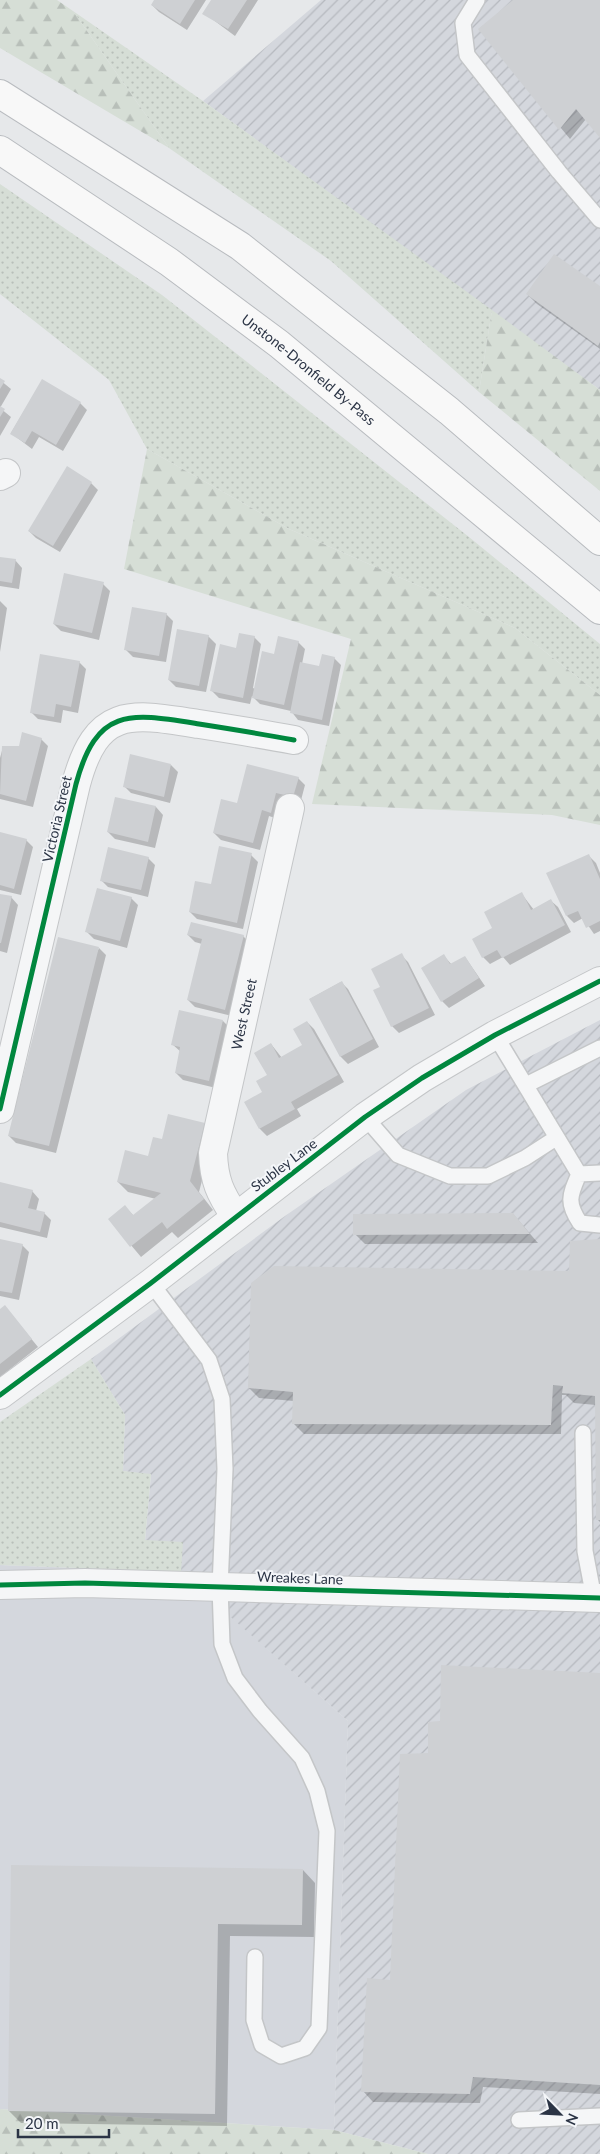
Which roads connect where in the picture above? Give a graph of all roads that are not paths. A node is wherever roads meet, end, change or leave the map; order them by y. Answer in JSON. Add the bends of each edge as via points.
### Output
{"nodes":[{"id":1,"x":477,"y":0,"type":"edge"},
{"id":2,"x":0,"y":94,"type":"edge"},
{"id":3,"x":0,"y":150,"type":"edge"},
{"id":4,"x":600,"y":220,"type":"edge"},
{"id":5,"x":600,"y":541,"type":"edge"},
{"id":6,"x":600,"y":610,"type":"edge"},
{"id":7,"x":294,"y":740,"type":"dead end"},
{"id":8,"x":290,"y":808,"type":"dead end"},
{"id":9,"x":600,"y":981,"type":"edge"},
{"id":10,"x":495,"y":1035,"type":"junction"},
{"id":11,"x":600,"y":1048,"type":"edge"},
{"id":12,"x":526,"y":1085,"type":"junction"},
{"id":13,"x":0,"y":1109,"type":"edge"},
{"id":14,"x":365,"y":1116,"type":"junction"},
{"id":15,"x":556,"y":1138,"type":"junction"},
{"id":16,"x":600,"y":1173,"type":"edge"},
{"id":17,"x":579,"y":1174,"type":"junction"},
{"id":18,"x":235,"y":1216,"type":"junction"},
{"id":19,"x":600,"y":1225,"type":"edge"},
{"id":20,"x":151,"y":1283,"type":"junction"},
{"id":21,"x":0,"y":1395,"type":"edge"},
{"id":22,"x":583,"y":1432,"type":"dead end"},
{"id":23,"x":592,"y":1532,"type":"edge"},
{"id":24,"x":0,"y":1586,"type":"edge"},
{"id":25,"x":220,"y":1587,"type":"junction"},
{"id":26,"x":597,"y":1598,"type":"edge"},
{"id":27,"x":255,"y":1957,"type":"dead end"},
{"id":28,"x":600,"y":2116,"type":"edge"},
{"id":29,"x":519,"y":2120,"type":"dead end"}],
"edges":[{"from":1,"to":4,"type":"lane","via":[[463,23],[467,55]]},
{"from":2,"to":5,"type":"highway","via":[[240,246],[449,411]]},
{"from":3,"to":6,"type":"highway","name":"Unstone-Dronfield By-Pass","via":[[169,262],[279,344]]},
{"from":7,"to":13,"type":"street","name":"Victoria Street","via":[[137,716],[122,720],[95,738],[83,759],[76,784]]},
{"from":8,"to":18,"type":"street","name":"West Street","via":[[214,1153],[216,1181]]},
{"from":9,"to":10,"type":"street","name":"Stubley Lane"},
{"from":10,"to":12,"type":"lane"},
{"from":10,"to":14,"type":"street","name":"Stubley Lane"},
{"from":11,"to":12,"type":"lane"},
{"from":12,"to":15,"type":"lane"},
{"from":14,"to":15,"type":"lane","via":[[398,1155],[450,1176],[488,1176]]},
{"from":14,"to":18,"type":"street","name":"Stubley Lane"},
{"from":15,"to":17,"type":"lane"},
{"from":16,"to":17,"type":"lane"},
{"from":17,"to":19,"type":"lane","via":[[570,1194],[570,1210],[580,1223]]},
{"from":18,"to":20,"type":"street","name":"Stubley Lane"},
{"from":20,"to":21,"type":"street","name":"Stubley Lane"},
{"from":20,"to":25,"type":"lane","via":[[209,1360],[222,1399],[225,1469]]},
{"from":22,"to":23,"type":"lane"},
{"from":23,"to":26,"type":"lane","via":[[585,1551]]},
{"from":24,"to":25,"type":"street","name":"Wreakes Lane"},
{"from":25,"to":26,"type":"street","name":"Wreakes Lane"},
{"from":25,"to":27,"type":"lane","via":[[222,1644],[235,1678],[302,1758],[317,1791],[327,1831],[318,2028],[305,2048],[281,2056],[262,2045],[254,2020]]},
{"from":28,"to":29,"type":"lane"}]}
